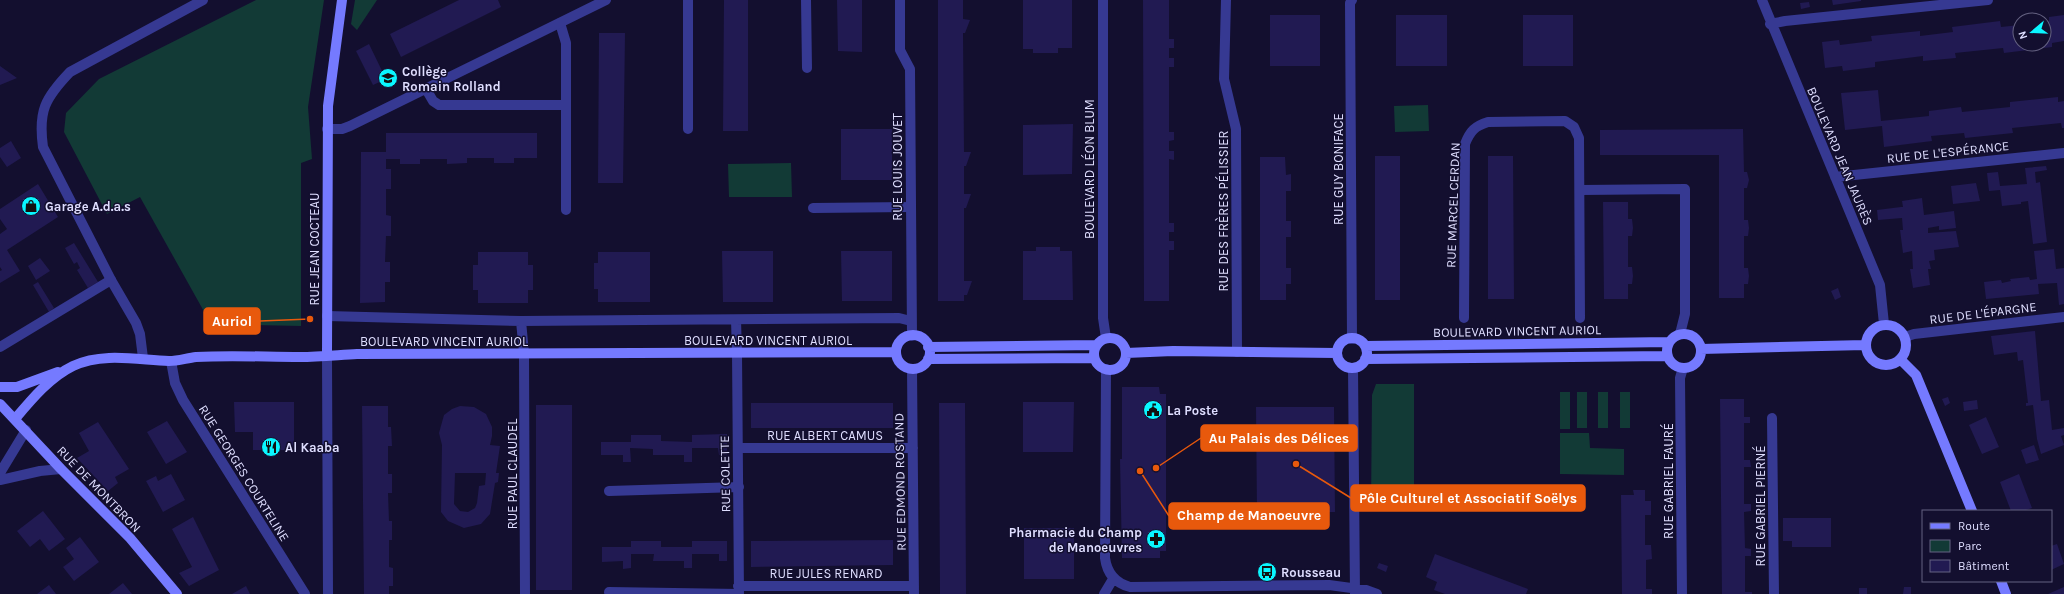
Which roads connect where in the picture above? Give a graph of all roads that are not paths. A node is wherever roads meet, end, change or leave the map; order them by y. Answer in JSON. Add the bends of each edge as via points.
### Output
{"nodes":[{"id":1,"x":203,"y":0,"type":"edge"},
{"id":2,"x":342,"y":0,"type":"edge"},
{"id":3,"x":606,"y":0,"type":"edge"},
{"id":4,"x":688,"y":0,"type":"edge"},
{"id":5,"x":806,"y":0,"type":"edge"},
{"id":6,"x":900,"y":0,"type":"edge"},
{"id":7,"x":1103,"y":0,"type":"edge"},
{"id":8,"x":1226,"y":0,"type":"edge"},
{"id":9,"x":1352,"y":0,"type":"edge"},
{"id":10,"x":1762,"y":0,"type":"edge"},
{"id":11,"x":1988,"y":0,"type":"edge"},
{"id":12,"x":560,"y":23,"type":"junction"},
{"id":13,"x":1770,"y":24,"type":"junction"},
{"id":14,"x":807,"y":68,"type":"dead end"},
{"id":15,"x":426,"y":89,"type":"junction"},
{"id":16,"x":566,"y":105,"type":"junction"},
{"id":17,"x":327,"y":129,"type":"junction"},
{"id":18,"x":688,"y":129,"type":"dead end"},
{"id":19,"x":2064,"y":153,"type":"edge"},
{"id":20,"x":1835,"y":177,"type":"junction"},
{"id":21,"x":1581,"y":190,"type":"junction"},
{"id":22,"x":910,"y":207,"type":"junction"},
{"id":23,"x":813,"y":208,"type":"dead end"},
{"id":24,"x":566,"y":210,"type":"dead end"},
{"id":25,"x":111,"y":280,"type":"junction"},
{"id":26,"x":327,"y":316,"type":"junction"},
{"id":27,"x":2064,"y":317,"type":"edge"},
{"id":28,"x":1464,"y":318,"type":"dead end"},
{"id":29,"x":1580,"y":318,"type":"dead end"},
{"id":30,"x":736,"y":320,"type":"junction"},
{"id":31,"x":521,"y":321,"type":"junction"},
{"id":32,"x":911,"y":321,"type":"junction"},
{"id":33,"x":1884,"y":324,"type":"junction"},
{"id":34,"x":1680,"y":334,"type":"junction"},
{"id":35,"x":912,"y":336,"type":"junction"},
{"id":36,"x":1905,"y":337,"type":"junction"},
{"id":37,"x":1106,"y":338,"type":"junction"},
{"id":38,"x":1352,"y":339,"type":"junction"},
{"id":39,"x":1669,"y":342,"type":"junction"},
{"id":40,"x":1096,"y":345,"type":"junction"},
{"id":41,"x":1865,"y":345,"type":"junction"},
{"id":42,"x":1364,"y":346,"type":"junction"},
{"id":43,"x":0,"y":347,"type":"edge"},
{"id":44,"x":928,"y":347,"type":"junction"},
{"id":45,"x":1701,"y":349,"type":"junction"},
{"id":46,"x":896,"y":352,"type":"junction"},
{"id":47,"x":1237,"y":352,"type":"junction"},
{"id":48,"x":524,"y":353,"type":"junction"},
{"id":49,"x":737,"y":353,"type":"junction"},
{"id":50,"x":1126,"y":353,"type":"junction"},
{"id":51,"x":1337,"y":353,"type":"junction"},
{"id":52,"x":327,"y":356,"type":"junction"},
{"id":53,"x":1667,"y":356,"type":"junction"},
{"id":54,"x":144,"y":358,"type":"junction"},
{"id":55,"x":1094,"y":358,"type":"junction"},
{"id":56,"x":928,"y":359,"type":"junction"},
{"id":57,"x":1365,"y":359,"type":"junction"},
{"id":58,"x":1900,"y":359,"type":"junction"},
{"id":59,"x":171,"y":361,"type":"junction"},
{"id":60,"x":73,"y":366,"type":"junction"},
{"id":61,"x":1353,"y":368,"type":"junction"},
{"id":62,"x":1683,"y":368,"type":"junction"},
{"id":63,"x":912,"y":369,"type":"junction"},
{"id":64,"x":1106,"y":369,"type":"junction"},
{"id":65,"x":0,"y":387,"type":"edge"},
{"id":66,"x":0,"y":404,"type":"edge"},
{"id":67,"x":1772,"y":418,"type":"dead end"},
{"id":68,"x":15,"y":419,"type":"junction"},
{"id":69,"x":26,"y":430,"type":"junction"},
{"id":70,"x":738,"y":448,"type":"junction"},
{"id":71,"x":913,"y":448,"type":"junction"},
{"id":72,"x":61,"y":469,"type":"junction"},
{"id":73,"x":0,"y":473,"type":"edge"},
{"id":74,"x":0,"y":480,"type":"edge"},
{"id":75,"x":739,"y":487,"type":"junction"},
{"id":76,"x":609,"y":491,"type":"dead end"},
{"id":77,"x":1972,"y":510,"type":"edge"},
{"id":78,"x":1113,"y":579,"type":"junction"},
{"id":79,"x":2001,"y":582,"type":"edge"},
{"id":80,"x":914,"y":590,"type":"edge"},
{"id":81,"x":738,"y":591,"type":"edge"},
{"id":82,"x":1355,"y":591,"type":"edge"},
{"id":83,"x":610,"y":592,"type":"dead end"},
{"id":84,"x":177,"y":594,"type":"edge"},
{"id":85,"x":305,"y":594,"type":"edge"},
{"id":86,"x":328,"y":594,"type":"edge"},
{"id":87,"x":525,"y":594,"type":"edge"},
{"id":88,"x":1104,"y":594,"type":"edge"},
{"id":89,"x":1377,"y":594,"type":"edge"},
{"id":90,"x":1682,"y":594,"type":"edge"},
{"id":91,"x":1774,"y":594,"type":"edge"},
{"id":92,"x":2006,"y":594,"type":"edge"}],
"edges":[{"from":1,"to":25,"type":"street","via":[[70,72],[55,88],[44,107],[40,125],[43,147]]},
{"from":2,"to":17,"type":"street","name":"RUE JEAN COCTEAU"},
{"from":3,"to":12,"type":"street"},
{"from":4,"to":18,"type":"street"},
{"from":5,"to":14,"type":"street"},
{"from":6,"to":22,"type":"street","name":"RUE LOUIS JOUVET","via":[[900,50],[910,69]]},
{"from":7,"to":37,"type":"street","name":"BOULEVARD LÉON BLUM","via":[[1103,318]]},
{"from":8,"to":47,"type":"street","name":"RUE DES FRÈRES PÉLISSIER","via":[[1224,79],[1236,129]]},
{"from":9,"to":38,"type":"street","name":"RUE GUY BONIFACE"},
{"from":10,"to":13,"type":"street","name":"BOULEVARD JEAN JAURÈS"},
{"from":11,"to":13,"type":"street"},
{"from":12,"to":15,"type":"street"},
{"from":12,"to":16,"type":"street","via":[[566,43]]},
{"from":13,"to":20,"type":"street","name":"BOULEVARD JEAN JAURÈS"},
{"from":15,"to":16,"type":"street","via":[[432,101],[439,105]]},
{"from":15,"to":17,"type":"street","via":[[342,129]]},
{"from":16,"to":24,"type":"street"},
{"from":17,"to":26,"type":"street","name":"RUE JEAN COCTEAU"},
{"from":19,"to":20,"type":"street","name":"RUE DE L'ESPÉRANCE"},
{"from":20,"to":33,"type":"street","name":"BOULEVARD JEAN JAURÈS","via":[[1880,285]]},
{"from":21,"to":28,"type":"street","name":"RUE MARCEL CERDAN","via":[[1579,138],[1574,127],[1565,121],[1488,122],[1477,125],[1469,133],[1465,144]]},
{"from":21,"to":29,"type":"street","name":"RUE MARCEL CERDAN"},
{"from":21,"to":34,"type":"street","via":[[1685,189],[1685,314]]},
{"from":22,"to":23,"type":"street"},
{"from":22,"to":32,"type":"street","name":"RUE LOUIS JOUVET"},
{"from":25,"to":43,"type":"street"},
{"from":25,"to":54,"type":"street","via":[[136,324]]},
{"from":26,"to":31,"type":"street"},
{"from":26,"to":52,"type":"street","name":"RUE JEAN COCTEAU"},
{"from":27,"to":36,"type":"street","name":"RUE DE L'ÉPARGNE"},
{"from":30,"to":31,"type":"street"},
{"from":30,"to":32,"type":"street","via":[[899,318]]},
{"from":30,"to":49,"type":"street","name":"RUE COLETTE"},
{"from":31,"to":48,"type":"street","name":"RUE PAUL CLAUDEL"},
{"from":32,"to":35,"type":"street","name":"RUE LOUIS JOUVET"},
{"from":33,"to":36,"type":"street","via":[[1896,327]]},
{"from":33,"to":41,"type":"street","via":[[1872,329]]},
{"from":34,"to":39,"type":"street"},
{"from":34,"to":45,"type":"street","via":[[1696,339]]},
{"from":35,"to":44,"type":"street","via":[[920,337]]},
{"from":35,"to":46,"type":"street","via":[[899,343]]},
{"from":36,"to":58,"type":"street","via":[[1906,349]]},
{"from":37,"to":40,"type":"street"},
{"from":37,"to":50,"type":"street","via":[[1117,339]]},
{"from":38,"to":42,"type":"street","via":[[1360,341]]},
{"from":38,"to":51,"type":"street","via":[[1340,344]]},
{"from":39,"to":42,"type":"street","name":"BOULEVARD VINCENT AURIOL"},
{"from":39,"to":53,"type":"street"},
{"from":40,"to":44,"type":"street"},
{"from":40,"to":55,"type":"street"},
{"from":41,"to":45,"type":"street"},
{"from":41,"to":58,"type":"street","via":[[1870,358],[1875,362],[1888,365]]},
{"from":42,"to":57,"type":"street"},
{"from":44,"to":56,"type":"street"},
{"from":45,"to":62,"type":"street","via":[[1696,363]]},
{"from":46,"to":49,"type":"street","name":"BOULEVARD VINCENT AURIOL"},
{"from":46,"to":63,"type":"street","via":[[902,366]]},
{"from":47,"to":50,"type":"street"},
{"from":47,"to":51,"type":"street"},
{"from":48,"to":49,"type":"street","name":"BOULEVARD VINCENT AURIOL"},
{"from":48,"to":52,"type":"street","name":"BOULEVARD VINCENT AURIOL"},
{"from":48,"to":87,"type":"street","name":"RUE PAUL CLAUDEL"},
{"from":49,"to":70,"type":"street","name":"RUE COLETTE"},
{"from":50,"to":64,"type":"street","via":[[1120,366],[1111,370]]},
{"from":51,"to":61,"type":"street","via":[[1342,364]]},
{"from":52,"to":59,"type":"street","name":"BOULEVARD VINCENT AURIOL","via":[[196,357]]},
{"from":52,"to":86,"type":"street","name":"RUE JEAN COCTEAU"},
{"from":53,"to":57,"type":"street","name":"BOULEVARD VINCENT AURIOL"},
{"from":53,"to":62,"type":"street","via":[[1673,364]]},
{"from":54,"to":59,"type":"street","name":"BOULEVARD VINCENT AURIOL"},
{"from":54,"to":60,"type":"street","name":"BOULEVARD VINCENT AURIOL","via":[[119,358]]},
{"from":55,"to":56,"type":"street"},
{"from":55,"to":64,"type":"street"},
{"from":56,"to":63,"type":"street","via":[[924,365]]},
{"from":57,"to":61,"type":"street"},
{"from":58,"to":77,"type":"street","via":[[1916,375]]},
{"from":59,"to":85,"type":"street","name":"RUE GEORGES COURTELINE","via":[[175,383],[183,400]]},
{"from":60,"to":65,"type":"street","via":[[17,387]]},
{"from":60,"to":68,"type":"street","name":"BOULEVARD VINCENT AURIOL","via":[[53,379]]},
{"from":61,"to":82,"type":"street"},
{"from":62,"to":90,"type":"street","name":"RUE GABRIEL FAURÉ","via":[[1680,378]]},
{"from":63,"to":71,"type":"street","name":"RUE EDMOND ROSTAND"},
{"from":64,"to":78,"type":"street","via":[[1105,558]]},
{"from":66,"to":68,"type":"street","name":"RUE DE MONTBRON"},
{"from":67,"to":91,"type":"street","name":"RUE GABRIEL PIERNÉ"},
{"from":68,"to":69,"type":"street","name":"RUE DE MONTBRON"},
{"from":69,"to":72,"type":"street","name":"RUE DE MONTBRON"},
{"from":69,"to":73,"type":"street"},
{"from":70,"to":71,"type":"street","name":"RUE ALBERT CAMUS"},
{"from":70,"to":75,"type":"street","name":"RUE COLETTE"},
{"from":71,"to":80,"type":"street","name":"RUE EDMOND ROSTAND"},
{"from":72,"to":74,"type":"street"},
{"from":72,"to":84,"type":"street","name":"RUE DE MONTBRON","via":[[130,538]]},
{"from":75,"to":76,"type":"street"},
{"from":75,"to":81,"type":"street","name":"RUE COLETTE"},
{"from":78,"to":82,"type":"street","via":[[1130,587],[1322,585]]},
{"from":78,"to":88,"type":"street"},
{"from":79,"to":92,"type":"street"},
{"from":80,"to":81,"type":"street","name":"RUE JULES RENARD"},
{"from":81,"to":83,"type":"street","name":"RUE JULES RENARD"},
{"from":82,"to":89,"type":"street"}]}
